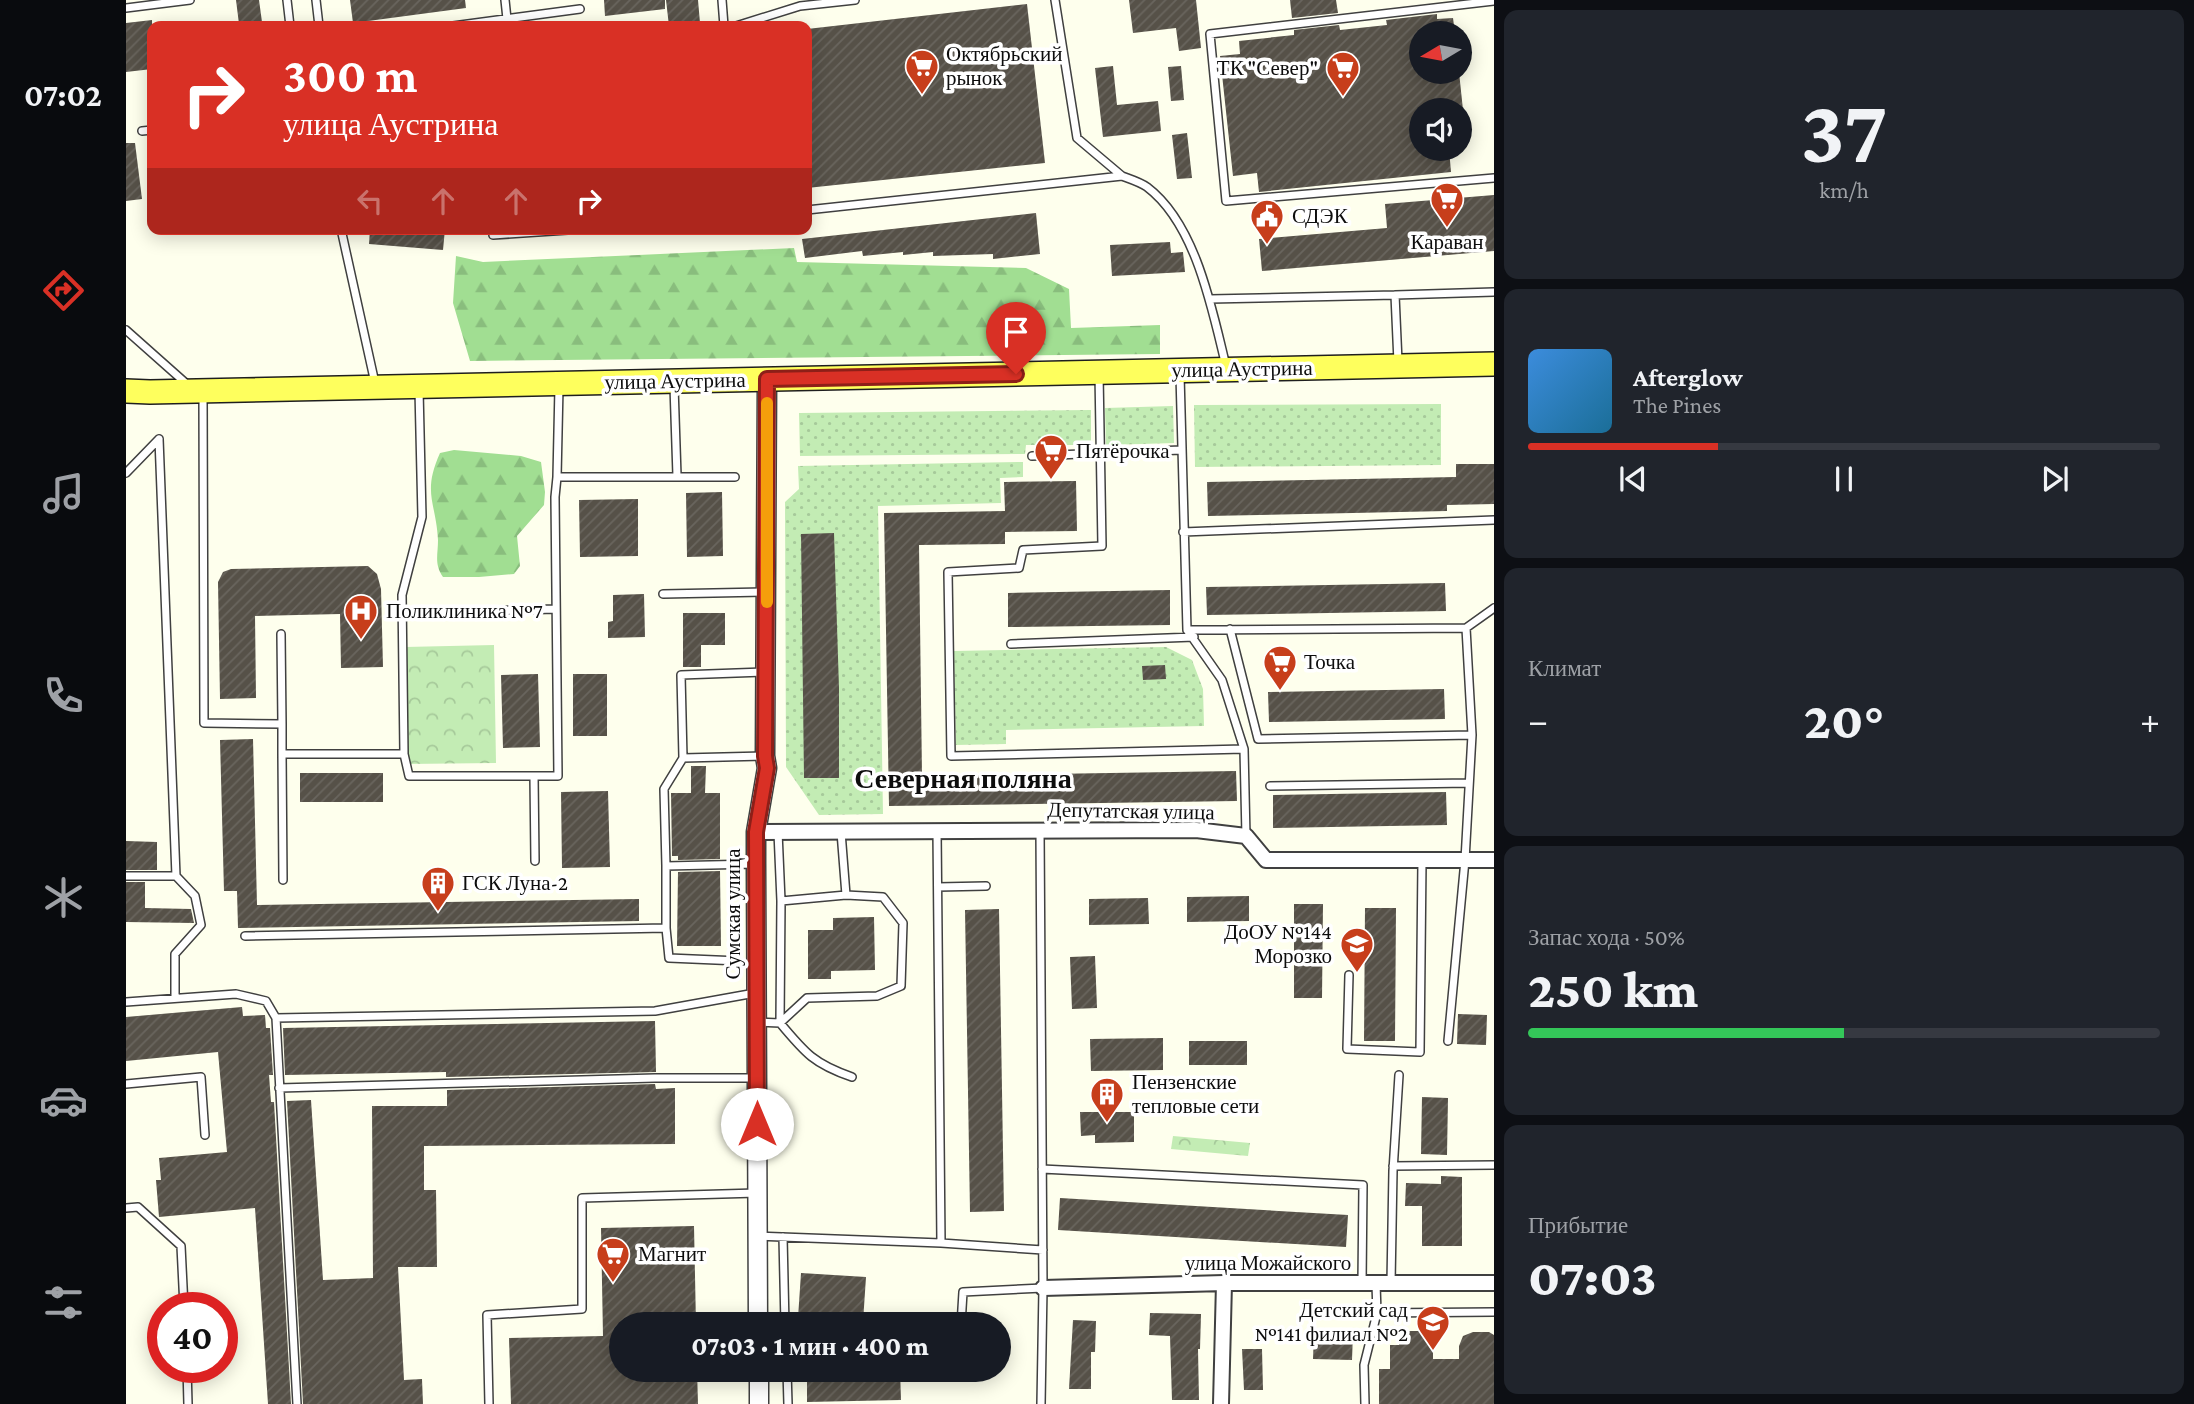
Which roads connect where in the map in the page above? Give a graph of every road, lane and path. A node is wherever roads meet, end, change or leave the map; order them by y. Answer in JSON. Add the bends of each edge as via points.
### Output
{"nodes":[{"id":1,"x":190,"y":0,"type":"edge"},
{"id":2,"x":286,"y":0,"type":"edge"},
{"id":3,"x":316,"y":0,"type":"edge"},
{"id":4,"x":505,"y":0,"type":"edge"},
{"id":5,"x":722,"y":0,"type":"edge"},
{"id":6,"x":855,"y":0,"type":"edge"},
{"id":7,"x":1055,"y":0,"type":"edge"},
{"id":8,"x":1494,"y":1,"type":"edge"},
{"id":9,"x":126,"y":8,"type":"edge"},
{"id":10,"x":580,"y":9,"type":"dead end"},
{"id":11,"x":507,"y":19,"type":"junction"},
{"id":12,"x":289,"y":21,"type":"edge"},
{"id":13,"x":318,"y":21,"type":"edge"},
{"id":14,"x":492,"y":21,"type":"edge"},
{"id":15,"x":724,"y":21,"type":"edge"},
{"id":16,"x":752,"y":21,"type":"edge"},
{"id":17,"x":147,"y":130,"type":"edge"},
{"id":18,"x":142,"y":131,"type":"dead end"},
{"id":19,"x":1122,"y":176,"type":"junction"},
{"id":20,"x":1494,"y":178,"type":"edge"},
{"id":21,"x":812,"y":208,"type":"edge"},
{"id":22,"x":342,"y":235,"type":"edge"},
{"id":23,"x":1494,"y":292,"type":"edge"},
{"id":24,"x":1395,"y":295,"type":"junction"},
{"id":25,"x":1210,"y":299,"type":"junction"},
{"id":26,"x":126,"y":330,"type":"edge"},
{"id":27,"x":1494,"y":364,"type":"edge"},
{"id":28,"x":1399,"y":366,"type":"junction"},
{"id":29,"x":1180,"y":370,"type":"junction"},
{"id":30,"x":1227,"y":370,"type":"junction"},
{"id":31,"x":1099,"y":372,"type":"junction"},
{"id":32,"x":767,"y":379,"type":"junction"},
{"id":33,"x":674,"y":381,"type":"junction"},
{"id":34,"x":559,"y":383,"type":"junction"},
{"id":35,"x":419,"y":386,"type":"junction"},
{"id":36,"x":376,"y":387,"type":"junction"},
{"id":37,"x":199,"y":391,"type":"junction"},
{"id":38,"x":126,"y":393,"type":"edge"},
{"id":39,"x":1181,"y":450,"type":"junction"},
{"id":40,"x":1100,"y":453,"type":"junction"},
{"id":41,"x":1032,"y":456,"type":"dead end"},
{"id":42,"x":126,"y":473,"type":"edge"},
{"id":43,"x":677,"y":476,"type":"junction"},
{"id":44,"x":557,"y":477,"type":"junction"},
{"id":45,"x":735,"y":477,"type":"dead end"},
{"id":46,"x":1494,"y":520,"type":"edge"},
{"id":47,"x":1183,"y":532,"type":"junction"},
{"id":48,"x":767,"y":592,"type":"junction"},
{"id":49,"x":663,"y":594,"type":"dead end"},
{"id":50,"x":1494,"y":608,"type":"edge"},
{"id":51,"x":556,"y":609,"type":"junction"},
{"id":52,"x":476,"y":611,"type":"dead end"},
{"id":53,"x":1466,"y":628,"type":"junction"},
{"id":54,"x":1230,"y":629,"type":"junction"},
{"id":55,"x":1187,"y":630,"type":"junction"},
{"id":56,"x":281,"y":634,"type":"dead end"},
{"id":57,"x":1194,"y":637,"type":"junction"},
{"id":58,"x":1011,"y":644,"type":"dead end"},
{"id":59,"x":766,"y":672,"type":"junction"},
{"id":60,"x":282,"y":724,"type":"junction"},
{"id":61,"x":1472,"y":735,"type":"junction"},
{"id":62,"x":1244,"y":749,"type":"junction"},
{"id":63,"x":282,"y":754,"type":"junction"},
{"id":64,"x":404,"y":754,"type":"junction"},
{"id":65,"x":765,"y":756,"type":"junction"},
{"id":66,"x":683,"y":758,"type":"junction"},
{"id":67,"x":534,"y":776,"type":"junction"},
{"id":68,"x":1469,"y":783,"type":"junction"},
{"id":69,"x":1270,"y":786,"type":"dead end"},
{"id":70,"x":937,"y":831,"type":"junction"},
{"id":71,"x":1040,"y":831,"type":"junction"},
{"id":72,"x":756,"y":832,"type":"junction"},
{"id":73,"x":778,"y":832,"type":"junction"},
{"id":74,"x":841,"y":832,"type":"junction"},
{"id":75,"x":1246,"y":836,"type":"junction"},
{"id":76,"x":1422,"y":860,"type":"junction"},
{"id":77,"x":1465,"y":860,"type":"junction"},
{"id":78,"x":1494,"y":860,"type":"edge"},
{"id":79,"x":535,"y":861,"type":"dead end"},
{"id":80,"x":756,"y":864,"type":"junction"},
{"id":81,"x":666,"y":866,"type":"junction"},
{"id":82,"x":126,"y":876,"type":"edge"},
{"id":83,"x":176,"y":876,"type":"junction"},
{"id":84,"x":283,"y":880,"type":"dead end"},
{"id":85,"x":986,"y":886,"type":"dead end"},
{"id":86,"x":937,"y":887,"type":"junction"},
{"id":87,"x":846,"y":895,"type":"junction"},
{"id":88,"x":781,"y":901,"type":"junction"},
{"id":89,"x":666,"y":928,"type":"junction"},
{"id":90,"x":245,"y":936,"type":"dead end"},
{"id":91,"x":739,"y":961,"type":"dead end"},
{"id":92,"x":1349,"y":975,"type":"dead end"},
{"id":93,"x":756,"y":993,"type":"junction"},
{"id":94,"x":176,"y":998,"type":"junction"},
{"id":95,"x":126,"y":1002,"type":"edge"},
{"id":96,"x":276,"y":1018,"type":"junction"},
{"id":97,"x":756,"y":1021,"type":"junction"},
{"id":98,"x":780,"y":1023,"type":"junction"},
{"id":99,"x":1448,"y":1041,"type":"dead end"},
{"id":100,"x":1399,"y":1075,"type":"dead end"},
{"id":101,"x":852,"y":1077,"type":"dead end"},
{"id":102,"x":756,"y":1078,"type":"junction"},
{"id":103,"x":126,"y":1084,"type":"edge"},
{"id":104,"x":279,"y":1088,"type":"junction"},
{"id":105,"x":205,"y":1135,"type":"dead end"},
{"id":106,"x":1494,"y":1165,"type":"edge"},
{"id":107,"x":1393,"y":1166,"type":"junction"},
{"id":108,"x":1042,"y":1169,"type":"junction"},
{"id":109,"x":757,"y":1193,"type":"junction"},
{"id":110,"x":126,"y":1208,"type":"edge"},
{"id":111,"x":758,"y":1236,"type":"junction"},
{"id":112,"x":783,"y":1237,"type":"junction"},
{"id":113,"x":941,"y":1243,"type":"junction"},
{"id":114,"x":1043,"y":1250,"type":"junction"},
{"id":115,"x":1224,"y":1283,"type":"junction"},
{"id":116,"x":1369,"y":1283,"type":"junction"},
{"id":117,"x":1391,"y":1283,"type":"junction"},
{"id":118,"x":1494,"y":1283,"type":"edge"},
{"id":119,"x":1043,"y":1288,"type":"junction"},
{"id":120,"x":183,"y":1292,"type":"edge"},
{"id":121,"x":758,"y":1312,"type":"edge"},
{"id":122,"x":785,"y":1312,"type":"edge"},
{"id":123,"x":962,"y":1312,"type":"edge"},
{"id":124,"x":1494,"y":1312,"type":"edge"},
{"id":125,"x":1377,"y":1313,"type":"junction"},
{"id":126,"x":759,"y":1382,"type":"edge"},
{"id":127,"x":787,"y":1382,"type":"edge"},
{"id":128,"x":187,"y":1383,"type":"edge"},
{"id":129,"x":188,"y":1404,"type":"edge"},
{"id":130,"x":297,"y":1404,"type":"edge"},
{"id":131,"x":489,"y":1404,"type":"edge"},
{"id":132,"x":759,"y":1404,"type":"edge"},
{"id":133,"x":788,"y":1404,"type":"edge"},
{"id":134,"x":1041,"y":1404,"type":"edge"},
{"id":135,"x":1221,"y":1404,"type":"edge"},
{"id":136,"x":1365,"y":1404,"type":"edge"}],
"edges":[{"from":1,"to":9,"type":"lane"},
{"from":2,"to":12,"type":"lane"},
{"from":3,"to":13,"type":"lane"},
{"from":4,"to":11,"type":"lane"},
{"from":5,"to":15,"type":"lane"},
{"from":6,"to":16,"type":"lane","via":[[800,6]]},
{"from":7,"to":19,"type":"lane","via":[[1077,138]]},
{"from":8,"to":20,"type":"lane","via":[[1210,34],[1226,201]]},
{"from":10,"to":11,"type":"lane"},
{"from":11,"to":14,"type":"lane"},
{"from":17,"to":18,"type":"lane"},
{"from":19,"to":21,"type":"lane"},
{"from":19,"to":25,"type":"lane","via":[[1146,187],[1181,224]]},
{"from":22,"to":36,"type":"lane"},
{"from":23,"to":24,"type":"lane"},
{"from":24,"to":25,"type":"lane"},
{"from":24,"to":28,"type":"lane"},
{"from":25,"to":30,"type":"lane"},
{"from":26,"to":37,"type":"lane"},
{"from":27,"to":28,"type":"main road","name":"улица Аустрина"},
{"from":28,"to":30,"type":"main road","name":"улица Аустрина"},
{"from":29,"to":30,"type":"main road","name":"улица Аустрина"},
{"from":29,"to":31,"type":"main road","name":"улица Аустрина"},
{"from":29,"to":39,"type":"lane"},
{"from":31,"to":32,"type":"main road","name":"улица Аустрина"},
{"from":31,"to":40,"type":"lane"},
{"from":32,"to":33,"type":"main road","name":"улица Аустрина"},
{"from":32,"to":48,"type":"street","name":"Сумская улица"},
{"from":33,"to":34,"type":"main road","name":"улица Аустрина"},
{"from":33,"to":43,"type":"lane"},
{"from":34,"to":35,"type":"main road","name":"улица Аустрина"},
{"from":34,"to":44,"type":"lane"},
{"from":35,"to":36,"type":"main road","name":"улица Аустрина"},
{"from":35,"to":64,"type":"lane","via":[[422,517],[402,595]]},
{"from":36,"to":37,"type":"main road","name":"улица Аустрина"},
{"from":37,"to":38,"type":"main road","name":"улица Аустрина"},
{"from":37,"to":60,"type":"lane","via":[[204,723]]},
{"from":39,"to":40,"type":"lane"},
{"from":39,"to":47,"type":"lane"},
{"from":40,"to":41,"type":"lane"},
{"from":40,"to":62,"type":"lane","via":[[1102,546],[1023,550],[1019,568],[948,572],[951,755]]},
{"from":42,"to":83,"type":"lane","via":[[159,439]]},
{"from":43,"to":44,"type":"lane"},
{"from":43,"to":45,"type":"lane"},
{"from":44,"to":51,"type":"lane"},
{"from":46,"to":47,"type":"lane"},
{"from":47,"to":55,"type":"lane"},
{"from":48,"to":49,"type":"lane"},
{"from":48,"to":59,"type":"street","name":"Сумская улица"},
{"from":50,"to":53,"type":"lane"},
{"from":51,"to":52,"type":"lane"},
{"from":51,"to":67,"type":"lane","via":[[558,776]]},
{"from":53,"to":54,"type":"lane"},
{"from":53,"to":61,"type":"lane"},
{"from":54,"to":55,"type":"lane"},
{"from":54,"to":61,"type":"lane","via":[[1258,739]]},
{"from":55,"to":57,"type":"lane"},
{"from":56,"to":60,"type":"lane"},
{"from":57,"to":58,"type":"lane"},
{"from":57,"to":62,"type":"lane","via":[[1222,680]]},
{"from":59,"to":65,"type":"street","name":"Сумская улица"},
{"from":59,"to":66,"type":"lane","via":[[681,675]]},
{"from":60,"to":63,"type":"lane"},
{"from":61,"to":68,"type":"lane"},
{"from":62,"to":75,"type":"lane"},
{"from":63,"to":64,"type":"lane"},
{"from":63,"to":84,"type":"lane"},
{"from":64,"to":67,"type":"lane","via":[[409,776]]},
{"from":65,"to":66,"type":"lane"},
{"from":65,"to":72,"type":"street","name":"Сумская улица"},
{"from":66,"to":81,"type":"lane","via":[[664,789]]},
{"from":67,"to":79,"type":"lane"},
{"from":68,"to":69,"type":"lane"},
{"from":68,"to":77,"type":"lane"},
{"from":70,"to":71,"type":"street","name":"Депутатская улица"},
{"from":70,"to":74,"type":"street","name":"Депутатская улица"},
{"from":70,"to":86,"type":"lane"},
{"from":71,"to":75,"type":"street","name":"Депутатская улица","via":[[1196,830]]},
{"from":71,"to":108,"type":"lane"},
{"from":72,"to":73,"type":"street","name":"Депутатская улица"},
{"from":72,"to":80,"type":"street","name":"Сумская улица"},
{"from":73,"to":74,"type":"street","name":"Депутатская улица"},
{"from":73,"to":88,"type":"lane"},
{"from":74,"to":87,"type":"lane"},
{"from":75,"to":76,"type":"street","via":[[1266,860]]},
{"from":76,"to":77,"type":"street"},
{"from":76,"to":92,"type":"lane","via":[[1420,1052],[1347,1049]]},
{"from":77,"to":78,"type":"street"},
{"from":77,"to":99,"type":"lane"},
{"from":80,"to":81,"type":"lane"},
{"from":80,"to":93,"type":"street","name":"Сумская улица"},
{"from":81,"to":89,"type":"lane"},
{"from":82,"to":83,"type":"lane"},
{"from":83,"to":94,"type":"lane","via":[[195,896],[201,925],[175,954]]},
{"from":85,"to":86,"type":"lane"},
{"from":86,"to":113,"type":"lane"},
{"from":87,"to":88,"type":"lane"},
{"from":87,"to":98,"type":"lane","via":[[883,897],[904,923],[901,986],[877,996],[807,998]]},
{"from":88,"to":98,"type":"lane"},
{"from":89,"to":90,"type":"lane"},
{"from":89,"to":91,"type":"lane","via":[[669,958]]},
{"from":93,"to":96,"type":"lane","via":[[655,1011]]},
{"from":93,"to":97,"type":"street","name":"Сумская улица"},
{"from":94,"to":95,"type":"lane"},
{"from":94,"to":96,"type":"lane","via":[[236,994],[266,1001]]},
{"from":96,"to":104,"type":"lane"},
{"from":97,"to":98,"type":"lane"},
{"from":97,"to":102,"type":"street","name":"Сумская улица"},
{"from":98,"to":101,"type":"lane","via":[[806,1054]]},
{"from":100,"to":107,"type":"lane"},
{"from":102,"to":104,"type":"lane"},
{"from":102,"to":109,"type":"street","name":"Сумская улица"},
{"from":103,"to":105,"type":"lane","via":[[201,1077]]},
{"from":104,"to":130,"type":"lane"},
{"from":106,"to":107,"type":"lane"},
{"from":107,"to":117,"type":"lane"},
{"from":108,"to":114,"type":"lane"},
{"from":108,"to":116,"type":"lane","via":[[1363,1185]]},
{"from":109,"to":111,"type":"street","name":"Сумская улица"},
{"from":109,"to":131,"type":"lane","via":[[582,1198],[582,1309],[487,1315]]},
{"from":110,"to":120,"type":"lane","via":[[138,1207],[181,1246]]},
{"from":111,"to":112,"type":"lane"},
{"from":111,"to":121,"type":"street","name":"Сумская улица"},
{"from":112,"to":113,"type":"lane"},
{"from":112,"to":122,"type":"lane"},
{"from":113,"to":114,"type":"lane"},
{"from":114,"to":119,"type":"lane"},
{"from":115,"to":116,"type":"street","name":"улица Можайского"},
{"from":115,"to":119,"type":"street","name":"улица Можайского"},
{"from":115,"to":135,"type":"street"},
{"from":116,"to":117,"type":"street","name":"улица Можайского"},
{"from":116,"to":125,"type":"lane"},
{"from":117,"to":118,"type":"street","name":"улица Можайского"},
{"from":119,"to":123,"type":"lane","via":[[963,1292]]},
{"from":119,"to":134,"type":"lane"},
{"from":124,"to":125,"type":"lane"},
{"from":125,"to":136,"type":"lane","via":[[1364,1365]]},
{"from":126,"to":132,"type":"street"},
{"from":127,"to":133,"type":"lane"},
{"from":128,"to":129,"type":"lane"}]}
